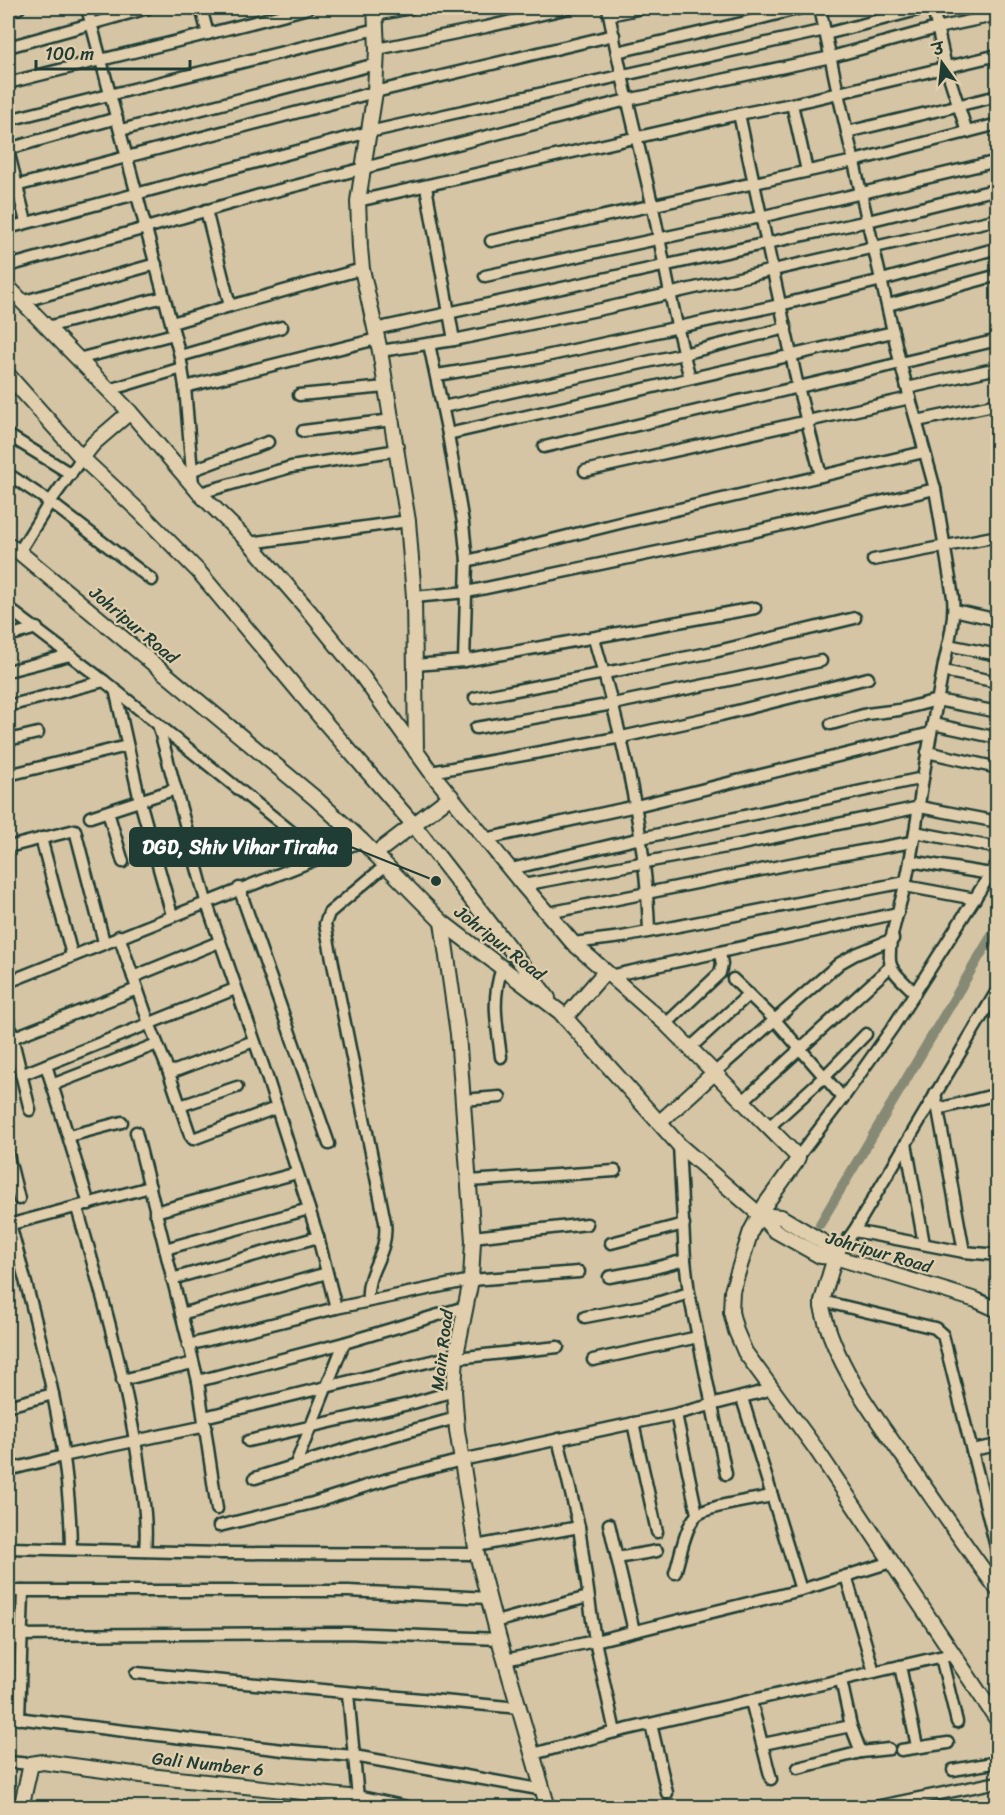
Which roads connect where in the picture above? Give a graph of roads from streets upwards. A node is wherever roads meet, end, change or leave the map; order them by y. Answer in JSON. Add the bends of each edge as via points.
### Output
{"nodes":[{"id":1,"x":19,"y":8,"type":"edge"},
{"id":2,"x":87,"y":8,"type":"edge"},
{"id":3,"x":148,"y":8,"type":"edge"},
{"id":4,"x":201,"y":8,"type":"edge"},
{"id":5,"x":308,"y":8,"type":"edge"},
{"id":6,"x":411,"y":8,"type":"edge"},
{"id":7,"x":569,"y":8,"type":"edge"},
{"id":8,"x":642,"y":8,"type":"edge"},
{"id":9,"x":801,"y":8,"type":"edge"},
{"id":10,"x":820,"y":8,"type":"edge"},
{"id":11,"x":925,"y":8,"type":"edge"},
{"id":12,"x":933,"y":8,"type":"edge"},
{"id":13,"x":8,"y":10,"type":"edge"},
{"id":14,"x":375,"y":11,"type":"edge"},
{"id":15,"x":609,"y":11,"type":"edge"},
{"id":16,"x":998,"y":15,"type":"edge"},
{"id":17,"x":92,"y":24,"type":"junction"},
{"id":18,"x":937,"y":28,"type":"junction"},
{"id":19,"x":376,"y":29,"type":"junction"},
{"id":20,"x":825,"y":32,"type":"junction"},
{"id":21,"x":208,"y":34,"type":"junction"},
{"id":22,"x":614,"y":35,"type":"junction"},
{"id":23,"x":8,"y":47,"type":"edge"},
{"id":24,"x":376,"y":49,"type":"junction"},
{"id":25,"x":617,"y":52,"type":"junction"},
{"id":26,"x":998,"y":55,"type":"edge"},
{"id":27,"x":831,"y":57,"type":"junction"},
{"id":28,"x":102,"y":58,"type":"junction"},
{"id":29,"x":376,"y":64,"type":"junction"},
{"id":30,"x":946,"y":67,"type":"junction"},
{"id":31,"x":622,"y":75,"type":"junction"},
{"id":32,"x":8,"y":83,"type":"edge"},
{"id":33,"x":375,"y":92,"type":"junction"},
{"id":34,"x":837,"y":93,"type":"junction"},
{"id":35,"x":111,"y":95,"type":"junction"},
{"id":36,"x":998,"y":96,"type":"edge"},
{"id":37,"x":627,"y":100,"type":"junction"},
{"id":38,"x":792,"y":104,"type":"junction"},
{"id":39,"x":958,"y":105,"type":"junction"},
{"id":40,"x":739,"y":114,"type":"junction"},
{"id":41,"x":117,"y":118,"type":"junction"},
{"id":42,"x":8,"y":120,"type":"edge"},
{"id":43,"x":998,"y":124,"type":"edge"},
{"id":44,"x":121,"y":130,"type":"junction"},
{"id":45,"x":369,"y":132,"type":"junction"},
{"id":46,"x":847,"y":132,"type":"junction"},
{"id":47,"x":967,"y":132,"type":"junction"},
{"id":48,"x":636,"y":138,"type":"junction"},
{"id":49,"x":8,"y":150,"type":"edge"},
{"id":50,"x":128,"y":158,"type":"junction"},
{"id":51,"x":854,"y":161,"type":"junction"},
{"id":52,"x":998,"y":161,"type":"edge"},
{"id":53,"x":362,"y":170,"type":"junction"},
{"id":54,"x":807,"y":171,"type":"junction"},
{"id":55,"x":754,"y":183,"type":"junction"},
{"id":56,"x":12,"y":187,"type":"edge"},
{"id":57,"x":426,"y":187,"type":"junction"},
{"id":58,"x":998,"y":189,"type":"edge"},
{"id":59,"x":137,"y":193,"type":"junction"},
{"id":60,"x":861,"y":195,"type":"junction"},
{"id":61,"x":358,"y":201,"type":"junction"},
{"id":62,"x":652,"y":206,"type":"junction"},
{"id":63,"x":206,"y":210,"type":"junction"},
{"id":64,"x":760,"y":217,"type":"junction"},
{"id":65,"x":998,"y":219,"type":"edge"},
{"id":66,"x":868,"y":221,"type":"junction"},
{"id":67,"x":26,"y":222,"type":"junction"},
{"id":68,"x":8,"y":228,"type":"edge"},
{"id":69,"x":146,"y":228,"type":"junction"},
{"id":70,"x":659,"y":239,"type":"junction"},
{"id":71,"x":491,"y":241,"type":"dead end"},
{"id":72,"x":766,"y":243,"type":"junction"},
{"id":73,"x":874,"y":247,"type":"junction"},
{"id":74,"x":998,"y":248,"type":"edge"},
{"id":75,"x":156,"y":264,"type":"junction"},
{"id":76,"x":8,"y":266,"type":"edge"},
{"id":77,"x":665,"y":266,"type":"junction"},
{"id":78,"x":362,"y":269,"type":"junction"},
{"id":79,"x":772,"y":270,"type":"junction"},
{"id":80,"x":998,"y":275,"type":"edge"},
{"id":81,"x":485,"y":276,"type":"dead end"},
{"id":82,"x":882,"y":280,"type":"junction"},
{"id":83,"x":8,"y":287,"type":"edge"},
{"id":84,"x":669,"y":294,"type":"junction"},
{"id":85,"x":164,"y":297,"type":"junction"},
{"id":86,"x":21,"y":302,"type":"junction"},
{"id":87,"x":780,"y":305,"type":"junction"},
{"id":88,"x":888,"y":305,"type":"junction"},
{"id":89,"x":230,"y":306,"type":"junction"},
{"id":90,"x":448,"y":313,"type":"junction"},
{"id":91,"x":47,"y":327,"type":"junction"},
{"id":92,"x":282,"y":327,"type":"dead end"},
{"id":93,"x":677,"y":327,"type":"junction"},
{"id":94,"x":786,"y":328,"type":"junction"},
{"id":95,"x":173,"y":329,"type":"junction"},
{"id":96,"x":893,"y":332,"type":"junction"},
{"id":97,"x":377,"y":340,"type":"junction"},
{"id":98,"x":454,"y":340,"type":"junction"},
{"id":99,"x":998,"y":340,"type":"edge"},
{"id":100,"x":429,"y":344,"type":"junction"},
{"id":101,"x":683,"y":354,"type":"junction"},
{"id":102,"x":792,"y":355,"type":"junction"},
{"id":103,"x":180,"y":356,"type":"junction"},
{"id":104,"x":78,"y":360,"type":"junction"},
{"id":105,"x":900,"y":362,"type":"junction"},
{"id":106,"x":182,"y":368,"type":"junction"},
{"id":107,"x":998,"y":368,"type":"edge"},
{"id":108,"x":8,"y":375,"type":"edge"},
{"id":109,"x":437,"y":375,"type":"junction"},
{"id":110,"x":690,"y":378,"type":"junction"},
{"id":111,"x":185,"y":387,"type":"junction"},
{"id":112,"x":386,"y":387,"type":"junction"},
{"id":113,"x":798,"y":387,"type":"junction"},
{"id":114,"x":109,"y":390,"type":"junction"},
{"id":115,"x":909,"y":393,"type":"junction"},
{"id":116,"x":299,"y":395,"type":"dead end"},
{"id":117,"x":998,"y":404,"type":"edge"},
{"id":118,"x":443,"y":407,"type":"junction"},
{"id":119,"x":130,"y":412,"type":"junction"},
{"id":120,"x":392,"y":420,"type":"junction"},
{"id":121,"x":917,"y":421,"type":"junction"},
{"id":122,"x":807,"y":422,"type":"junction"},
{"id":123,"x":303,"y":431,"type":"dead end"},
{"id":124,"x":448,"y":434,"type":"junction"},
{"id":125,"x":8,"y":435,"type":"edge"},
{"id":126,"x":268,"y":441,"type":"dead end"},
{"id":127,"x":544,"y":447,"type":"dead end"},
{"id":128,"x":398,"y":450,"type":"junction"},
{"id":129,"x":924,"y":452,"type":"junction"},
{"id":130,"x":82,"y":458,"type":"junction"},
{"id":131,"x":193,"y":470,"type":"junction"},
{"id":132,"x":585,"y":471,"type":"dead end"},
{"id":133,"x":8,"y":474,"type":"edge"},
{"id":134,"x":71,"y":474,"type":"junction"},
{"id":135,"x":821,"y":476,"type":"junction"},
{"id":136,"x":196,"y":489,"type":"junction"},
{"id":137,"x":935,"y":489,"type":"junction"},
{"id":138,"x":50,"y":502,"type":"junction"},
{"id":139,"x":408,"y":521,"type":"junction"},
{"id":140,"x":998,"y":536,"type":"edge"},
{"id":141,"x":250,"y":543,"type":"junction"},
{"id":142,"x":945,"y":546,"type":"junction"},
{"id":143,"x":14,"y":548,"type":"edge"},
{"id":144,"x":873,"y":560,"type":"dead end"},
{"id":145,"x":467,"y":561,"type":"junction"},
{"id":146,"x":152,"y":580,"type":"dead end"},
{"id":147,"x":467,"y":592,"type":"junction"},
{"id":148,"x":414,"y":597,"type":"junction"},
{"id":149,"x":8,"y":608,"type":"edge"},
{"id":150,"x":755,"y":608,"type":"dead end"},
{"id":151,"x":954,"y":610,"type":"junction"},
{"id":152,"x":855,"y":618,"type":"dead end"},
{"id":153,"x":998,"y":620,"type":"edge"},
{"id":154,"x":37,"y":628,"type":"junction"},
{"id":155,"x":8,"y":636,"type":"edge"},
{"id":156,"x":594,"y":639,"type":"junction"},
{"id":157,"x":948,"y":645,"type":"junction"},
{"id":158,"x":70,"y":655,"type":"junction"},
{"id":159,"x":998,"y":655,"type":"edge"},
{"id":160,"x":464,"y":661,"type":"junction"},
{"id":161,"x":821,"y":661,"type":"dead end"},
{"id":162,"x":415,"y":665,"type":"junction"},
{"id":163,"x":8,"y":671,"type":"edge"},
{"id":164,"x":943,"y":671,"type":"junction"},
{"id":165,"x":604,"y":673,"type":"junction"},
{"id":166,"x":868,"y":678,"type":"dead end"},
{"id":167,"x":104,"y":681,"type":"junction"},
{"id":168,"x":998,"y":682,"type":"edge"},
{"id":169,"x":115,"y":689,"type":"junction"},
{"id":170,"x":475,"y":698,"type":"dead end"},
{"id":171,"x":937,"y":700,"type":"junction"},
{"id":172,"x":614,"y":704,"type":"junction"},
{"id":173,"x":8,"y":706,"type":"edge"},
{"id":174,"x":998,"y":711,"type":"edge"},
{"id":175,"x":158,"y":724,"type":"junction"},
{"id":176,"x":831,"y":724,"type":"dead end"},
{"id":177,"x":476,"y":728,"type":"dead end"},
{"id":178,"x":932,"y":729,"type":"junction"},
{"id":179,"x":39,"y":733,"type":"dead end"},
{"id":180,"x":622,"y":737,"type":"junction"},
{"id":181,"x":998,"y":738,"type":"edge"},
{"id":182,"x":8,"y":740,"type":"edge"},
{"id":183,"x":127,"y":746,"type":"junction"},
{"id":184,"x":416,"y":752,"type":"junction"},
{"id":185,"x":927,"y":752,"type":"junction"},
{"id":186,"x":998,"y":768,"type":"edge"},
{"id":187,"x":431,"y":772,"type":"junction"},
{"id":188,"x":8,"y":775,"type":"edge"},
{"id":189,"x":923,"y":778,"type":"junction"},
{"id":190,"x":176,"y":789,"type":"junction"},
{"id":191,"x":445,"y":800,"type":"junction"},
{"id":192,"x":140,"y":801,"type":"junction"},
{"id":193,"x":636,"y":806,"type":"junction"},
{"id":194,"x":920,"y":807,"type":"junction"},
{"id":195,"x":108,"y":812,"type":"junction"},
{"id":196,"x":90,"y":817,"type":"dead end"},
{"id":197,"x":998,"y":822,"type":"edge"},
{"id":198,"x":413,"y":824,"type":"junction"},
{"id":199,"x":914,"y":837,"type":"junction"},
{"id":200,"x":41,"y":838,"type":"junction"},
{"id":201,"x":641,"y":838,"type":"junction"},
{"id":202,"x":485,"y":839,"type":"junction"},
{"id":203,"x":362,"y":841,"type":"junction"},
{"id":204,"x":8,"y":847,"type":"edge"},
{"id":205,"x":998,"y":848,"type":"edge"},
{"id":206,"x":375,"y":854,"type":"junction"},
{"id":207,"x":323,"y":857,"type":"junction"},
{"id":208,"x":910,"y":861,"type":"junction"},
{"id":209,"x":123,"y":862,"type":"dead end"},
{"id":210,"x":644,"y":862,"type":"junction"},
{"id":211,"x":998,"y":862,"type":"edge"},
{"id":212,"x":386,"y":865,"type":"junction"},
{"id":213,"x":510,"y":869,"type":"junction"},
{"id":214,"x":991,"y":874,"type":"junction"},
{"id":215,"x":906,"y":884,"type":"junction"},
{"id":216,"x":523,"y":885,"type":"junction"},
{"id":217,"x":239,"y":888,"type":"junction"},
{"id":218,"x":648,"y":892,"type":"junction"},
{"id":219,"x":975,"y":899,"type":"junction"},
{"id":220,"x":206,"y":901,"type":"junction"},
{"id":221,"x":548,"y":913,"type":"junction"},
{"id":222,"x":898,"y":913,"type":"junction"},
{"id":223,"x":172,"y":915,"type":"junction"},
{"id":224,"x":442,"y":922,"type":"junction"},
{"id":225,"x":650,"y":931,"type":"junction"},
{"id":226,"x":119,"y":936,"type":"junction"},
{"id":227,"x":893,"y":939,"type":"junction"},
{"id":228,"x":104,"y":942,"type":"junction"},
{"id":229,"x":219,"y":942,"type":"junction"},
{"id":230,"x":573,"y":943,"type":"junction"},
{"id":231,"x":720,"y":953,"type":"junction"},
{"id":232,"x":72,"y":956,"type":"junction"},
{"id":233,"x":891,"y":966,"type":"junction"},
{"id":234,"x":502,"y":968,"type":"junction"},
{"id":235,"x":605,"y":976,"type":"junction"},
{"id":236,"x":133,"y":977,"type":"junction"},
{"id":237,"x":733,"y":979,"type":"dead end"},
{"id":238,"x":8,"y":982,"type":"edge"},
{"id":239,"x":137,"y":989,"type":"junction"},
{"id":240,"x":236,"y":989,"type":"junction"},
{"id":241,"x":998,"y":989,"type":"edge"},
{"id":242,"x":915,"y":993,"type":"junction"},
{"id":243,"x":748,"y":994,"type":"junction"},
{"id":244,"x":562,"y":1015,"type":"junction"},
{"id":245,"x":8,"y":1020,"type":"edge"},
{"id":246,"x":775,"y":1020,"type":"junction"},
{"id":247,"x":149,"y":1023,"type":"junction"},
{"id":248,"x":666,"y":1024,"type":"junction"},
{"id":249,"x":866,"y":1034,"type":"dead end"},
{"id":250,"x":12,"y":1038,"type":"junction"},
{"id":251,"x":254,"y":1041,"type":"junction"},
{"id":252,"x":157,"y":1044,"type":"junction"},
{"id":253,"x":690,"y":1048,"type":"junction"},
{"id":254,"x":800,"y":1049,"type":"junction"},
{"id":255,"x":501,"y":1057,"type":"dead end"},
{"id":256,"x":46,"y":1065,"type":"junction"},
{"id":257,"x":168,"y":1070,"type":"junction"},
{"id":258,"x":714,"y":1073,"type":"junction"},
{"id":259,"x":21,"y":1075,"type":"junction"},
{"id":260,"x":825,"y":1076,"type":"junction"},
{"id":261,"x":52,"y":1085,"type":"junction"},
{"id":262,"x":237,"y":1087,"type":"dead end"},
{"id":263,"x":935,"y":1094,"type":"junction"},
{"id":264,"x":998,"y":1094,"type":"edge"},
{"id":265,"x":500,"y":1097,"type":"dead end"},
{"id":266,"x":843,"y":1098,"type":"junction"},
{"id":267,"x":463,"y":1100,"type":"junction"},
{"id":268,"x":742,"y":1101,"type":"junction"},
{"id":269,"x":180,"y":1106,"type":"junction"},
{"id":270,"x":276,"y":1108,"type":"junction"},
{"id":271,"x":938,"y":1109,"type":"junction"},
{"id":272,"x":30,"y":1110,"type":"dead end"},
{"id":273,"x":122,"y":1122,"type":"dead end"},
{"id":274,"x":660,"y":1122,"type":"junction"},
{"id":275,"x":769,"y":1127,"type":"junction"},
{"id":276,"x":136,"y":1132,"type":"dead end"},
{"id":277,"x":69,"y":1136,"type":"junction"},
{"id":278,"x":906,"y":1143,"type":"junction"},
{"id":279,"x":329,"y":1144,"type":"dead end"},
{"id":280,"x":679,"y":1144,"type":"junction"},
{"id":281,"x":8,"y":1155,"type":"edge"},
{"id":282,"x":798,"y":1157,"type":"junction"},
{"id":283,"x":615,"y":1171,"type":"dead end"},
{"id":284,"x":297,"y":1173,"type":"junction"},
{"id":285,"x":469,"y":1181,"type":"junction"},
{"id":286,"x":150,"y":1187,"type":"junction"},
{"id":287,"x":20,"y":1199,"type":"dead end"},
{"id":288,"x":89,"y":1204,"type":"junction"},
{"id":289,"x":77,"y":1208,"type":"junction"},
{"id":290,"x":309,"y":1209,"type":"junction"},
{"id":291,"x":155,"y":1212,"type":"junction"},
{"id":292,"x":760,"y":1215,"type":"junction"},
{"id":293,"x":587,"y":1224,"type":"dead end"},
{"id":294,"x":684,"y":1224,"type":"junction"},
{"id":295,"x":9,"y":1225,"type":"edge"},
{"id":296,"x":854,"y":1231,"type":"junction"},
{"id":297,"x":318,"y":1237,"type":"junction"},
{"id":298,"x":473,"y":1237,"type":"junction"},
{"id":299,"x":611,"y":1243,"type":"dead end"},
{"id":300,"x":924,"y":1244,"type":"junction"},
{"id":301,"x":165,"y":1249,"type":"junction"},
{"id":302,"x":964,"y":1252,"type":"junction"},
{"id":303,"x":828,"y":1253,"type":"junction"},
{"id":304,"x":998,"y":1255,"type":"edge"},
{"id":305,"x":685,"y":1260,"type":"junction"},
{"id":306,"x":579,"y":1272,"type":"dead end"},
{"id":307,"x":327,"y":1273,"type":"junction"},
{"id":308,"x":609,"y":1277,"type":"dead end"},
{"id":309,"x":172,"y":1279,"type":"junction"},
{"id":310,"x":471,"y":1280,"type":"junction"},
{"id":311,"x":689,"y":1293,"type":"junction"},
{"id":312,"x":368,"y":1301,"type":"junction"},
{"id":313,"x":822,"y":1301,"type":"junction"},
{"id":314,"x":465,"y":1307,"type":"junction"},
{"id":315,"x":336,"y":1308,"type":"junction"},
{"id":316,"x":998,"y":1310,"type":"edge"},
{"id":317,"x":181,"y":1314,"type":"junction"},
{"id":318,"x":585,"y":1317,"type":"dead end"},
{"id":319,"x":698,"y":1337,"type":"junction"},
{"id":320,"x":344,"y":1343,"type":"junction"},
{"id":321,"x":188,"y":1345,"type":"junction"},
{"id":322,"x":558,"y":1347,"type":"dead end"},
{"id":323,"x":456,"y":1356,"type":"junction"},
{"id":324,"x":592,"y":1360,"type":"dead end"},
{"id":325,"x":193,"y":1363,"type":"junction"},
{"id":326,"x":122,"y":1380,"type":"junction"},
{"id":327,"x":198,"y":1381,"type":"junction"},
{"id":328,"x":327,"y":1386,"type":"junction"},
{"id":329,"x":773,"y":1389,"type":"junction"},
{"id":330,"x":454,"y":1390,"type":"junction"},
{"id":331,"x":53,"y":1394,"type":"junction"},
{"id":332,"x":742,"y":1398,"type":"junction"},
{"id":333,"x":8,"y":1406,"type":"edge"},
{"id":334,"x":711,"y":1406,"type":"junction"},
{"id":335,"x":676,"y":1414,"type":"junction"},
{"id":336,"x":456,"y":1418,"type":"junction"},
{"id":337,"x":205,"y":1421,"type":"junction"},
{"id":338,"x":633,"y":1423,"type":"junction"},
{"id":339,"x":310,"y":1426,"type":"junction"},
{"id":340,"x":558,"y":1438,"type":"junction"},
{"id":341,"x":135,"y":1440,"type":"junction"},
{"id":342,"x":248,"y":1440,"type":"dead end"},
{"id":343,"x":998,"y":1445,"type":"edge"},
{"id":344,"x":972,"y":1450,"type":"junction"},
{"id":345,"x":63,"y":1456,"type":"junction"},
{"id":346,"x":462,"y":1460,"type":"junction"},
{"id":347,"x":295,"y":1466,"type":"junction"},
{"id":348,"x":16,"y":1468,"type":"dead end"},
{"id":349,"x":726,"y":1474,"type":"dead end"},
{"id":350,"x":255,"y":1478,"type":"dead end"},
{"id":351,"x":772,"y":1496,"type":"junction"},
{"id":352,"x":218,"y":1509,"type":"dead end"},
{"id":353,"x":697,"y":1514,"type":"junction"},
{"id":354,"x":609,"y":1524,"type":"dead end"},
{"id":355,"x":219,"y":1526,"type":"dead end"},
{"id":356,"x":579,"y":1527,"type":"junction"},
{"id":357,"x":657,"y":1532,"type":"dead end"},
{"id":358,"x":996,"y":1543,"type":"edge"},
{"id":359,"x":8,"y":1548,"type":"edge"},
{"id":360,"x":71,"y":1549,"type":"junction"},
{"id":361,"x":476,"y":1550,"type":"junction"},
{"id":362,"x":145,"y":1551,"type":"junction"},
{"id":363,"x":657,"y":1551,"type":"dead end"},
{"id":364,"x":998,"y":1555,"type":"edge"},
{"id":365,"x":617,"y":1558,"type":"junction"},
{"id":366,"x":891,"y":1562,"type":"junction"},
{"id":367,"x":675,"y":1573,"type":"dead end"},
{"id":368,"x":846,"y":1576,"type":"junction"},
{"id":369,"x":801,"y":1590,"type":"junction"},
{"id":370,"x":998,"y":1590,"type":"edge"},
{"id":371,"x":8,"y":1591,"type":"edge"},
{"id":372,"x":23,"y":1591,"type":"junction"},
{"id":373,"x":588,"y":1597,"type":"junction"},
{"id":374,"x":488,"y":1598,"type":"junction"},
{"id":375,"x":495,"y":1622,"type":"junction"},
{"id":376,"x":634,"y":1631,"type":"junction"},
{"id":377,"x":8,"y":1635,"type":"edge"},
{"id":378,"x":22,"y":1636,"type":"junction"},
{"id":379,"x":499,"y":1639,"type":"junction"},
{"id":380,"x":595,"y":1641,"type":"junction"},
{"id":381,"x":946,"y":1655,"type":"junction"},
{"id":382,"x":505,"y":1660,"type":"junction"},
{"id":383,"x":900,"y":1666,"type":"junction"},
{"id":384,"x":874,"y":1672,"type":"junction"},
{"id":385,"x":136,"y":1673,"type":"dead end"},
{"id":386,"x":841,"y":1680,"type":"junction"},
{"id":387,"x":348,"y":1694,"type":"junction"},
{"id":388,"x":752,"y":1701,"type":"junction"},
{"id":389,"x":519,"y":1708,"type":"junction"},
{"id":390,"x":8,"y":1717,"type":"edge"},
{"id":391,"x":20,"y":1719,"type":"junction"},
{"id":392,"x":998,"y":1721,"type":"edge"},
{"id":393,"x":957,"y":1722,"type":"dead end"},
{"id":394,"x":651,"y":1724,"type":"junction"},
{"id":395,"x":851,"y":1726,"type":"junction"},
{"id":396,"x":615,"y":1732,"type":"junction"},
{"id":397,"x":948,"y":1743,"type":"dead end"},
{"id":398,"x":763,"y":1744,"type":"junction"},
{"id":399,"x":917,"y":1746,"type":"junction"},
{"id":400,"x":889,"y":1749,"type":"dead end"},
{"id":401,"x":901,"y":1749,"type":"dead end"},
{"id":402,"x":861,"y":1752,"type":"junction"},
{"id":403,"x":533,"y":1754,"type":"junction"},
{"id":404,"x":354,"y":1756,"type":"junction"},
{"id":405,"x":8,"y":1762,"type":"edge"},
{"id":406,"x":998,"y":1762,"type":"edge"},
{"id":407,"x":31,"y":1764,"type":"junction"},
{"id":408,"x":798,"y":1768,"type":"dead end"},
{"id":409,"x":953,"y":1770,"type":"dead end"},
{"id":410,"x":771,"y":1779,"type":"dead end"},
{"id":411,"x":998,"y":1782,"type":"edge"},
{"id":412,"x":544,"y":1790,"type":"junction"},
{"id":413,"x":667,"y":1792,"type":"dead end"},
{"id":414,"x":359,"y":1803,"type":"edge"},
{"id":415,"x":887,"y":1805,"type":"edge"},
{"id":416,"x":21,"y":1808,"type":"edge"},
{"id":417,"x":405,"y":1808,"type":"edge"},
{"id":418,"x":548,"y":1808,"type":"edge"},
{"id":419,"x":870,"y":1808,"type":"edge"}],
"edges":[{"from":1,"to":13,"type":"street"},
{"from":2,"to":17,"type":"street"},
{"from":3,"to":17,"type":"street"},
{"from":4,"to":21,"type":"street"},
{"from":5,"to":21,"type":"street"},
{"from":6,"to":14,"type":"street"},
{"from":7,"to":24,"type":"street"},
{"from":8,"to":15,"type":"street"},
{"from":9,"to":25,"type":"street"},
{"from":10,"to":20,"type":"street"},
{"from":11,"to":20,"type":"street"},
{"from":12,"to":18,"type":"street"},
{"from":14,"to":19,"type":"street"},
{"from":15,"to":22,"type":"street"},
{"from":16,"to":18,"type":"street"},
{"from":17,"to":23,"type":"street"},
{"from":17,"to":28,"type":"street"},
{"from":18,"to":27,"type":"street"},
{"from":18,"to":30,"type":"street"},
{"from":19,"to":24,"type":"street"},
{"from":19,"to":35,"type":"street"},
{"from":20,"to":27,"type":"street"},
{"from":20,"to":31,"type":"street"},
{"from":21,"to":28,"type":"street"},
{"from":22,"to":25,"type":"street"},
{"from":22,"to":33,"type":"street"},
{"from":24,"to":29,"type":"street"},
{"from":25,"to":31,"type":"street"},
{"from":26,"to":30,"type":"street"},
{"from":27,"to":34,"type":"street"},
{"from":27,"to":37,"type":"street"},
{"from":28,"to":32,"type":"street"},
{"from":28,"to":35,"type":"street"},
{"from":29,"to":33,"type":"street"},
{"from":29,"to":44,"type":"street"},
{"from":30,"to":34,"type":"street"},
{"from":30,"to":39,"type":"street"},
{"from":31,"to":37,"type":"street"},
{"from":31,"to":45,"type":"street"},
{"from":33,"to":45,"type":"street"},
{"from":33,"to":50,"type":"street"},
{"from":34,"to":38,"type":"street"},
{"from":34,"to":46,"type":"street"},
{"from":35,"to":41,"type":"street"},
{"from":35,"to":42,"type":"street"},
{"from":36,"to":39,"type":"street"},
{"from":37,"to":48,"type":"street"},
{"from":37,"to":53,"type":"street"},
{"from":38,"to":40,"type":"street"},
{"from":38,"to":54,"type":"street"},
{"from":39,"to":46,"type":"street"},
{"from":39,"to":47,"type":"street"},
{"from":40,"to":48,"type":"street"},
{"from":40,"to":55,"type":"street"},
{"from":41,"to":44,"type":"street"},
{"from":41,"to":49,"type":"street"},
{"from":43,"to":47,"type":"street"},
{"from":44,"to":50,"type":"street"},
{"from":45,"to":53,"type":"street"},
{"from":45,"to":59,"type":"street"},
{"from":46,"to":51,"type":"street"},
{"from":47,"to":51,"type":"street"},
{"from":48,"to":57,"type":"street"},
{"from":48,"to":62,"type":"street"},
{"from":49,"to":56,"type":"street"},
{"from":50,"to":56,"type":"street"},
{"from":50,"to":59,"type":"street"},
{"from":51,"to":54,"type":"street"},
{"from":51,"to":60,"type":"street"},
{"from":52,"to":60,"type":"street"},
{"from":53,"to":61,"type":"street"},
{"from":53,"to":63,"type":"street"},
{"from":54,"to":55,"type":"street"},
{"from":55,"to":62,"type":"street"},
{"from":55,"to":64,"type":"street"},
{"from":56,"to":67,"type":"street"},
{"from":57,"to":61,"type":"street"},
{"from":57,"to":90,"type":"street"},
{"from":58,"to":66,"type":"street"},
{"from":59,"to":67,"type":"street"},
{"from":59,"to":69,"type":"street"},
{"from":60,"to":64,"type":"street"},
{"from":60,"to":66,"type":"street"},
{"from":61,"to":78,"type":"street"},
{"from":62,"to":70,"type":"street"},
{"from":62,"to":71,"type":"street"},
{"from":63,"to":69,"type":"street"},
{"from":63,"to":89,"type":"street"},
{"from":64,"to":70,"type":"street"},
{"from":64,"to":72,"type":"street"},
{"from":65,"to":73,"type":"street"},
{"from":66,"to":72,"type":"street"},
{"from":66,"to":73,"type":"street"},
{"from":67,"to":68,"type":"street"},
{"from":69,"to":75,"type":"street"},
{"from":69,"to":76,"type":"street"},
{"from":70,"to":77,"type":"street"},
{"from":70,"to":81,"type":"street"},
{"from":72,"to":77,"type":"street"},
{"from":72,"to":79,"type":"street"},
{"from":73,"to":79,"type":"street"},
{"from":73,"to":82,"type":"street"},
{"from":74,"to":82,"type":"street"},
{"from":75,"to":85,"type":"street"},
{"from":75,"to":86,"type":"street"},
{"from":77,"to":84,"type":"street"},
{"from":77,"to":90,"type":"street"},
{"from":78,"to":89,"type":"street"},
{"from":78,"to":97,"type":"street"},
{"from":79,"to":84,"type":"street"},
{"from":79,"to":87,"type":"street"},
{"from":80,"to":88,"type":"street"},
{"from":82,"to":87,"type":"street"},
{"from":82,"to":88,"type":"street"},
{"from":83,"to":86,"type":"street"},
{"from":84,"to":93,"type":"street"},
{"from":84,"to":98,"type":"street"},
{"from":85,"to":91,"type":"street"},
{"from":85,"to":95,"type":"street"},
{"from":86,"to":91,"type":"street"},
{"from":87,"to":93,"type":"street"},
{"from":87,"to":94,"type":"street"},
{"from":88,"to":96,"type":"street"},
{"from":89,"to":95,"type":"street"},
{"from":90,"to":97,"type":"street"},
{"from":90,"to":98,"type":"street"},
{"from":91,"to":104,"type":"street"},
{"from":92,"to":103,"type":"street"},
{"from":93,"to":101,"type":"street"},
{"from":93,"to":109,"type":"street","via":[[523,361]]},
{"from":94,"to":101,"type":"street"},
{"from":94,"to":102,"type":"street"},
{"from":95,"to":103,"type":"street"},
{"from":95,"to":104,"type":"street"},
{"from":96,"to":102,"type":"street"},
{"from":96,"to":105,"type":"street"},
{"from":97,"to":100,"type":"street"},
{"from":97,"to":111,"type":"street"},
{"from":97,"to":112,"type":"street"},
{"from":98,"to":100,"type":"street"},
{"from":99,"to":105,"type":"street"},
{"from":100,"to":109,"type":"street"},
{"from":101,"to":110,"type":"street"},
{"from":101,"to":118,"type":"street"},
{"from":102,"to":110,"type":"street"},
{"from":102,"to":113,"type":"street"},
{"from":103,"to":106,"type":"street"},
{"from":104,"to":114,"type":"street"},
{"from":105,"to":113,"type":"street"},
{"from":105,"to":115,"type":"street"},
{"from":106,"to":111,"type":"street"},
{"from":106,"to":114,"type":"street"},
{"from":107,"to":115,"type":"street"},
{"from":108,"to":130,"type":"street"},
{"from":109,"to":118,"type":"street"},
{"from":110,"to":124,"type":"street"},
{"from":111,"to":131,"type":"street"},
{"from":112,"to":116,"type":"street"},
{"from":112,"to":120,"type":"street"},
{"from":113,"to":122,"type":"street"},
{"from":113,"to":127,"type":"street"},
{"from":114,"to":119,"type":"street"},
{"from":115,"to":121,"type":"street"},
{"from":115,"to":122,"type":"street"},
{"from":117,"to":121,"type":"street"},
{"from":118,"to":124,"type":"street"},
{"from":119,"to":130,"type":"street"},
{"from":119,"to":136,"type":"street"},
{"from":120,"to":123,"type":"street"},
{"from":120,"to":128,"type":"street"},
{"from":121,"to":129,"type":"street"},
{"from":122,"to":132,"type":"street"},
{"from":122,"to":135,"type":"street"},
{"from":124,"to":145,"type":"street"},
{"from":125,"to":134,"type":"street"},
{"from":126,"to":131,"type":"street"},
{"from":128,"to":136,"type":"street","via":[[291,467]]},
{"from":128,"to":139,"type":"street"},
{"from":129,"to":135,"type":"street"},
{"from":129,"to":137,"type":"street"},
{"from":130,"to":134,"type":"street"},
{"from":130,"to":198,"type":"street","via":[[199,572]]},
{"from":131,"to":136,"type":"street"},
{"from":133,"to":138,"type":"street"},
{"from":134,"to":138,"type":"street"},
{"from":135,"to":145,"type":"street"},
{"from":136,"to":141,"type":"street"},
{"from":137,"to":142,"type":"street"},
{"from":137,"to":147,"type":"street"},
{"from":138,"to":143,"type":"street"},
{"from":138,"to":146,"type":"street"},
{"from":139,"to":141,"type":"street"},
{"from":139,"to":148,"type":"street"},
{"from":140,"to":142,"type":"street"},
{"from":141,"to":184,"type":"street","via":[[362,676]]},
{"from":142,"to":144,"type":"street"},
{"from":142,"to":151,"type":"street"},
{"from":143,"to":203,"type":"street","name":"Johripur Road"},
{"from":145,"to":147,"type":"street"},
{"from":147,"to":148,"type":"street"},
{"from":147,"to":160,"type":"street"},
{"from":148,"to":162,"type":"street"},
{"from":149,"to":154,"type":"street"},
{"from":150,"to":156,"type":"street"},
{"from":151,"to":153,"type":"street"},
{"from":151,"to":157,"type":"street"},
{"from":152,"to":165,"type":"street","via":[[714,652]]},
{"from":154,"to":155,"type":"street"},
{"from":154,"to":158,"type":"street"},
{"from":156,"to":160,"type":"street"},
{"from":156,"to":165,"type":"street"},
{"from":157,"to":159,"type":"street"},
{"from":157,"to":164,"type":"street"},
{"from":158,"to":163,"type":"street"},
{"from":158,"to":167,"type":"street"},
{"from":160,"to":162,"type":"street"},
{"from":161,"to":172,"type":"street"},
{"from":162,"to":184,"type":"street"},
{"from":164,"to":168,"type":"street"},
{"from":164,"to":171,"type":"street"},
{"from":165,"to":170,"type":"street"},
{"from":165,"to":172,"type":"street"},
{"from":166,"to":180,"type":"street"},
{"from":167,"to":169,"type":"street"},
{"from":167,"to":173,"type":"street"},
{"from":169,"to":175,"type":"street"},
{"from":169,"to":183,"type":"street"},
{"from":171,"to":174,"type":"street"},
{"from":171,"to":176,"type":"street"},
{"from":171,"to":178,"type":"street"},
{"from":172,"to":177,"type":"street"},
{"from":172,"to":180,"type":"street"},
{"from":175,"to":190,"type":"street"},
{"from":175,"to":207,"type":"street"},
{"from":178,"to":181,"type":"street"},
{"from":178,"to":185,"type":"street"},
{"from":178,"to":193,"type":"street"},
{"from":179,"to":182,"type":"street"},
{"from":180,"to":187,"type":"street"},
{"from":180,"to":193,"type":"street"},
{"from":183,"to":188,"type":"street"},
{"from":183,"to":192,"type":"street"},
{"from":184,"to":187,"type":"street"},
{"from":185,"to":186,"type":"street"},
{"from":185,"to":189,"type":"street"},
{"from":187,"to":191,"type":"street"},
{"from":189,"to":194,"type":"street"},
{"from":189,"to":201,"type":"street"},
{"from":190,"to":192,"type":"street"},
{"from":190,"to":220,"type":"street"},
{"from":191,"to":198,"type":"street"},
{"from":191,"to":202,"type":"street"},
{"from":192,"to":195,"type":"street"},
{"from":192,"to":223,"type":"street"},
{"from":193,"to":201,"type":"street"},
{"from":193,"to":202,"type":"street"},
{"from":194,"to":197,"type":"street"},
{"from":194,"to":199,"type":"street"},
{"from":194,"to":210,"type":"street"},
{"from":195,"to":196,"type":"street"},
{"from":195,"to":209,"type":"street"},
{"from":198,"to":206,"type":"street"},
{"from":198,"to":244,"type":"street"},
{"from":199,"to":205,"type":"street"},
{"from":199,"to":208,"type":"street"},
{"from":199,"to":218,"type":"street"},
{"from":200,"to":204,"type":"street"},
{"from":200,"to":228,"type":"street","via":[[76,831]]},
{"from":200,"to":232,"type":"street"},
{"from":201,"to":210,"type":"street"},
{"from":201,"to":213,"type":"street"},
{"from":202,"to":213,"type":"street"},
{"from":203,"to":206,"type":"street","name":"Johripur Road"},
{"from":203,"to":207,"type":"street"},
{"from":206,"to":212,"type":"street","name":"Johripur Road"},
{"from":207,"to":217,"type":"street"},
{"from":208,"to":214,"type":"street"},
{"from":208,"to":215,"type":"street"},
{"from":210,"to":216,"type":"street"},
{"from":210,"to":218,"type":"street"},
{"from":211,"to":214,"type":"street"},
{"from":212,"to":224,"type":"street","name":"Johripur Road"},
{"from":212,"to":312,"type":"street","via":[[329,913],[325,924],[386,1230],[367,1284]]},
{"from":213,"to":216,"type":"street"},
{"from":214,"to":219,"type":"street"},
{"from":215,"to":219,"type":"street"},
{"from":215,"to":222,"type":"street"},
{"from":215,"to":225,"type":"street"},
{"from":216,"to":221,"type":"street"},
{"from":217,"to":220,"type":"street"},
{"from":217,"to":279,"type":"street"},
{"from":218,"to":221,"type":"street"},
{"from":218,"to":225,"type":"street"},
{"from":219,"to":242,"type":"street"},
{"from":220,"to":223,"type":"street"},
{"from":220,"to":229,"type":"street"},
{"from":221,"to":230,"type":"street"},
{"from":222,"to":227,"type":"street"},
{"from":222,"to":231,"type":"street"},
{"from":223,"to":226,"type":"street"},
{"from":224,"to":234,"type":"street","name":"Johripur Road"},
{"from":224,"to":267,"type":"street","name":"Main Road"},
{"from":225,"to":230,"type":"street"},
{"from":226,"to":228,"type":"street"},
{"from":226,"to":236,"type":"street"},
{"from":227,"to":233,"type":"street"},
{"from":227,"to":246,"type":"street","via":[[840,963]]},
{"from":228,"to":232,"type":"street"},
{"from":229,"to":236,"type":"street"},
{"from":229,"to":240,"type":"street"},
{"from":230,"to":235,"type":"street"},
{"from":231,"to":235,"type":"street"},
{"from":231,"to":248,"type":"street","via":[[720,973]]},
{"from":232,"to":238,"type":"street"},
{"from":233,"to":242,"type":"street"},
{"from":233,"to":254,"type":"street"},
{"from":234,"to":244,"type":"street","name":"Johripur Road"},
{"from":234,"to":255,"type":"street","via":[[495,1001]]},
{"from":235,"to":244,"type":"street"},
{"from":235,"to":248,"type":"street"},
{"from":236,"to":239,"type":"street"},
{"from":237,"to":243,"type":"street"},
{"from":239,"to":247,"type":"street"},
{"from":239,"to":250,"type":"street"},
{"from":240,"to":247,"type":"street"},
{"from":240,"to":251,"type":"street"},
{"from":241,"to":263,"type":"street"},
{"from":242,"to":266,"type":"street"},
{"from":243,"to":246,"type":"street"},
{"from":243,"to":253,"type":"street"},
{"from":244,"to":274,"type":"street","name":"Johripur Road"},
{"from":245,"to":250,"type":"street"},
{"from":246,"to":254,"type":"street"},
{"from":246,"to":258,"type":"street"},
{"from":247,"to":252,"type":"street"},
{"from":247,"to":256,"type":"street"},
{"from":248,"to":253,"type":"street"},
{"from":249,"to":260,"type":"street"},
{"from":250,"to":259,"type":"street"},
{"from":251,"to":257,"type":"street","via":[[175,1071]]},
{"from":251,"to":270,"type":"street"},
{"from":252,"to":257,"type":"street"},
{"from":252,"to":261,"type":"street"},
{"from":253,"to":258,"type":"street"},
{"from":254,"to":260,"type":"street"},
{"from":254,"to":268,"type":"street"},
{"from":256,"to":259,"type":"street"},
{"from":256,"to":261,"type":"street"},
{"from":257,"to":269,"type":"street"},
{"from":258,"to":268,"type":"street"},
{"from":258,"to":274,"type":"street"},
{"from":259,"to":272,"type":"street"},
{"from":260,"to":266,"type":"street"},
{"from":260,"to":275,"type":"street"},
{"from":261,"to":277,"type":"street"},
{"from":262,"to":269,"type":"street"},
{"from":263,"to":271,"type":"street"},
{"from":263,"to":278,"type":"street"},
{"from":264,"to":271,"type":"street"},
{"from":265,"to":267,"type":"street"},
{"from":266,"to":282,"type":"street"},
{"from":267,"to":285,"type":"street","name":"Main Road"},
{"from":268,"to":275,"type":"street"},
{"from":269,"to":270,"type":"street","via":[[193,1139]]},
{"from":270,"to":284,"type":"street"},
{"from":271,"to":302,"type":"street"},
{"from":273,"to":277,"type":"street"},
{"from":274,"to":280,"type":"street","name":"Johripur Road"},
{"from":275,"to":282,"type":"street"},
{"from":276,"to":286,"type":"street"},
{"from":277,"to":288,"type":"street"},
{"from":278,"to":296,"type":"street"},
{"from":278,"to":300,"type":"street"},
{"from":280,"to":292,"type":"street","name":"Johripur Road"},
{"from":280,"to":294,"type":"street"},
{"from":281,"to":287,"type":"street"},
{"from":282,"to":292,"type":"street"},
{"from":283,"to":285,"type":"street"},
{"from":284,"to":290,"type":"street"},
{"from":284,"to":291,"type":"street"},
{"from":285,"to":298,"type":"street","name":"Main Road"},
{"from":286,"to":288,"type":"street"},
{"from":286,"to":291,"type":"street"},
{"from":288,"to":289,"type":"street"},
{"from":289,"to":295,"type":"street"},
{"from":289,"to":326,"type":"street"},
{"from":290,"to":297,"type":"street"},
{"from":290,"to":301,"type":"street"},
{"from":291,"to":301,"type":"street"},
{"from":292,"to":303,"type":"street","name":"Johripur Road","via":[[774,1230]]},
{"from":292,"to":303,"type":"street","via":[[781,1217]]},
{"from":292,"to":329,"type":"street","via":[[736,1273],[731,1312],[745,1352]]},
{"from":293,"to":298,"type":"street"},
{"from":294,"to":299,"type":"street"},
{"from":294,"to":305,"type":"street"},
{"from":295,"to":331,"type":"street"},
{"from":296,"to":300,"type":"street"},
{"from":296,"to":303,"type":"street"},
{"from":297,"to":307,"type":"street"},
{"from":297,"to":309,"type":"street"},
{"from":298,"to":310,"type":"street","name":"Main Road"},
{"from":300,"to":302,"type":"street"},
{"from":301,"to":309,"type":"street"},
{"from":302,"to":304,"type":"street"},
{"from":303,"to":313,"type":"street"},
{"from":303,"to":316,"type":"street","name":"Johripur Road"},
{"from":305,"to":308,"type":"street"},
{"from":305,"to":311,"type":"street"},
{"from":306,"to":310,"type":"street"},
{"from":307,"to":315,"type":"street"},
{"from":307,"to":317,"type":"street"},
{"from":309,"to":317,"type":"street"},
{"from":310,"to":312,"type":"street"},
{"from":310,"to":314,"type":"street","name":"Main Road"},
{"from":311,"to":318,"type":"street"},
{"from":311,"to":319,"type":"street"},
{"from":312,"to":315,"type":"street"},
{"from":313,"to":344,"type":"street","via":[[940,1330]]},
{"from":313,"to":370,"type":"street","via":[[836,1346],[855,1385]]},
{"from":314,"to":320,"type":"street"},
{"from":314,"to":323,"type":"street","name":"Main Road"},
{"from":315,"to":321,"type":"street"},
{"from":317,"to":321,"type":"street"},
{"from":319,"to":324,"type":"street"},
{"from":319,"to":334,"type":"street"},
{"from":320,"to":327,"type":"street"},
{"from":320,"to":328,"type":"street"},
{"from":321,"to":325,"type":"street"},
{"from":322,"to":323,"type":"street"},
{"from":323,"to":328,"type":"street"},
{"from":323,"to":330,"type":"street","name":"Main Road"},
{"from":325,"to":326,"type":"street"},
{"from":325,"to":327,"type":"street"},
{"from":326,"to":341,"type":"street"},
{"from":327,"to":337,"type":"street"},
{"from":328,"to":337,"type":"street"},
{"from":328,"to":339,"type":"street"},
{"from":329,"to":332,"type":"street"},
{"from":329,"to":366,"type":"street"},
{"from":330,"to":336,"type":"street","name":"Main Road"},
{"from":330,"to":339,"type":"street"},
{"from":331,"to":333,"type":"street"},
{"from":331,"to":345,"type":"street"},
{"from":332,"to":334,"type":"street"},
{"from":332,"to":351,"type":"street"},
{"from":334,"to":335,"type":"street"},
{"from":334,"to":349,"type":"street"},
{"from":335,"to":338,"type":"street"},
{"from":335,"to":353,"type":"street"},
{"from":336,"to":346,"type":"street","name":"Main Road"},
{"from":336,"to":347,"type":"street"},
{"from":337,"to":341,"type":"street"},
{"from":337,"to":352,"type":"street"},
{"from":338,"to":340,"type":"street"},
{"from":338,"to":357,"type":"street"},
{"from":339,"to":342,"type":"street"},
{"from":339,"to":347,"type":"street"},
{"from":340,"to":346,"type":"street"},
{"from":340,"to":356,"type":"street"},
{"from":341,"to":345,"type":"street"},
{"from":341,"to":362,"type":"street","via":[[146,1521]]},
{"from":343,"to":344,"type":"street"},
{"from":344,"to":358,"type":"street"},
{"from":345,"to":348,"type":"street"},
{"from":345,"to":360,"type":"street"},
{"from":346,"to":355,"type":"street"},
{"from":346,"to":361,"type":"street","name":"Main Road"},
{"from":347,"to":350,"type":"street"},
{"from":351,"to":353,"type":"street"},
{"from":351,"to":369,"type":"street"},
{"from":353,"to":367,"type":"street"},
{"from":354,"to":365,"type":"street"},
{"from":356,"to":361,"type":"street"},
{"from":356,"to":373,"type":"street"},
{"from":358,"to":364,"type":"street"},
{"from":359,"to":360,"type":"street"},
{"from":360,"to":362,"type":"street"},
{"from":361,"to":362,"type":"street"},
{"from":361,"to":374,"type":"street","name":"Main Road"},
{"from":363,"to":365,"type":"street"},
{"from":365,"to":376,"type":"street"},
{"from":366,"to":368,"type":"street"},
{"from":366,"to":381,"type":"street"},
{"from":368,"to":369,"type":"street"},
{"from":368,"to":384,"type":"street"},
{"from":369,"to":376,"type":"street"},
{"from":371,"to":372,"type":"street"},
{"from":372,"to":374,"type":"street","via":[[348,1591]]},
{"from":372,"to":378,"type":"street"},
{"from":373,"to":375,"type":"street"},
{"from":373,"to":380,"type":"street"},
{"from":374,"to":375,"type":"street","name":"Main Road"},
{"from":375,"to":379,"type":"street","name":"Main Road"},
{"from":376,"to":380,"type":"street"},
{"from":377,"to":378,"type":"street"},
{"from":378,"to":379,"type":"street","via":[[347,1633]]},
{"from":378,"to":391,"type":"street"},
{"from":379,"to":382,"type":"street","name":"Main Road"},
{"from":380,"to":382,"type":"street"},
{"from":380,"to":396,"type":"street"},
{"from":381,"to":383,"type":"street"},
{"from":381,"to":392,"type":"street"},
{"from":381,"to":393,"type":"street"},
{"from":382,"to":389,"type":"street","name":"Main Road"},
{"from":383,"to":384,"type":"street"},
{"from":383,"to":399,"type":"street"},
{"from":384,"to":386,"type":"street"},
{"from":385,"to":387,"type":"street"},
{"from":386,"to":388,"type":"street"},
{"from":386,"to":395,"type":"street"},
{"from":387,"to":389,"type":"street"},
{"from":387,"to":404,"type":"street"},
{"from":388,"to":394,"type":"street"},
{"from":388,"to":398,"type":"street"},
{"from":389,"to":403,"type":"street","name":"Main Road"},
{"from":390,"to":391,"type":"street"},
{"from":391,"to":404,"type":"street"},
{"from":394,"to":396,"type":"street"},
{"from":394,"to":413,"type":"street"},
{"from":395,"to":398,"type":"street"},
{"from":395,"to":402,"type":"street"},
{"from":396,"to":403,"type":"street"},
{"from":397,"to":399,"type":"street"},
{"from":398,"to":410,"type":"street"},
{"from":399,"to":401,"type":"street"},
{"from":400,"to":402,"type":"street"},
{"from":402,"to":408,"type":"street"},
{"from":403,"to":412,"type":"street","name":"Main Road"},
{"from":404,"to":412,"type":"street"},
{"from":404,"to":414,"type":"street"},
{"from":405,"to":407,"type":"street","name":"Gali Number 6"},
{"from":406,"to":409,"type":"street"},
{"from":407,"to":414,"type":"street","name":"Gali Number 6","via":[[44,1762]]},
{"from":407,"to":416,"type":"street"},
{"from":411,"to":415,"type":"street"},
{"from":412,"to":418,"type":"street","name":"Main Road"},
{"from":414,"to":417,"type":"street","name":"Gali Number 6"},
{"from":415,"to":419,"type":"street"}]}
